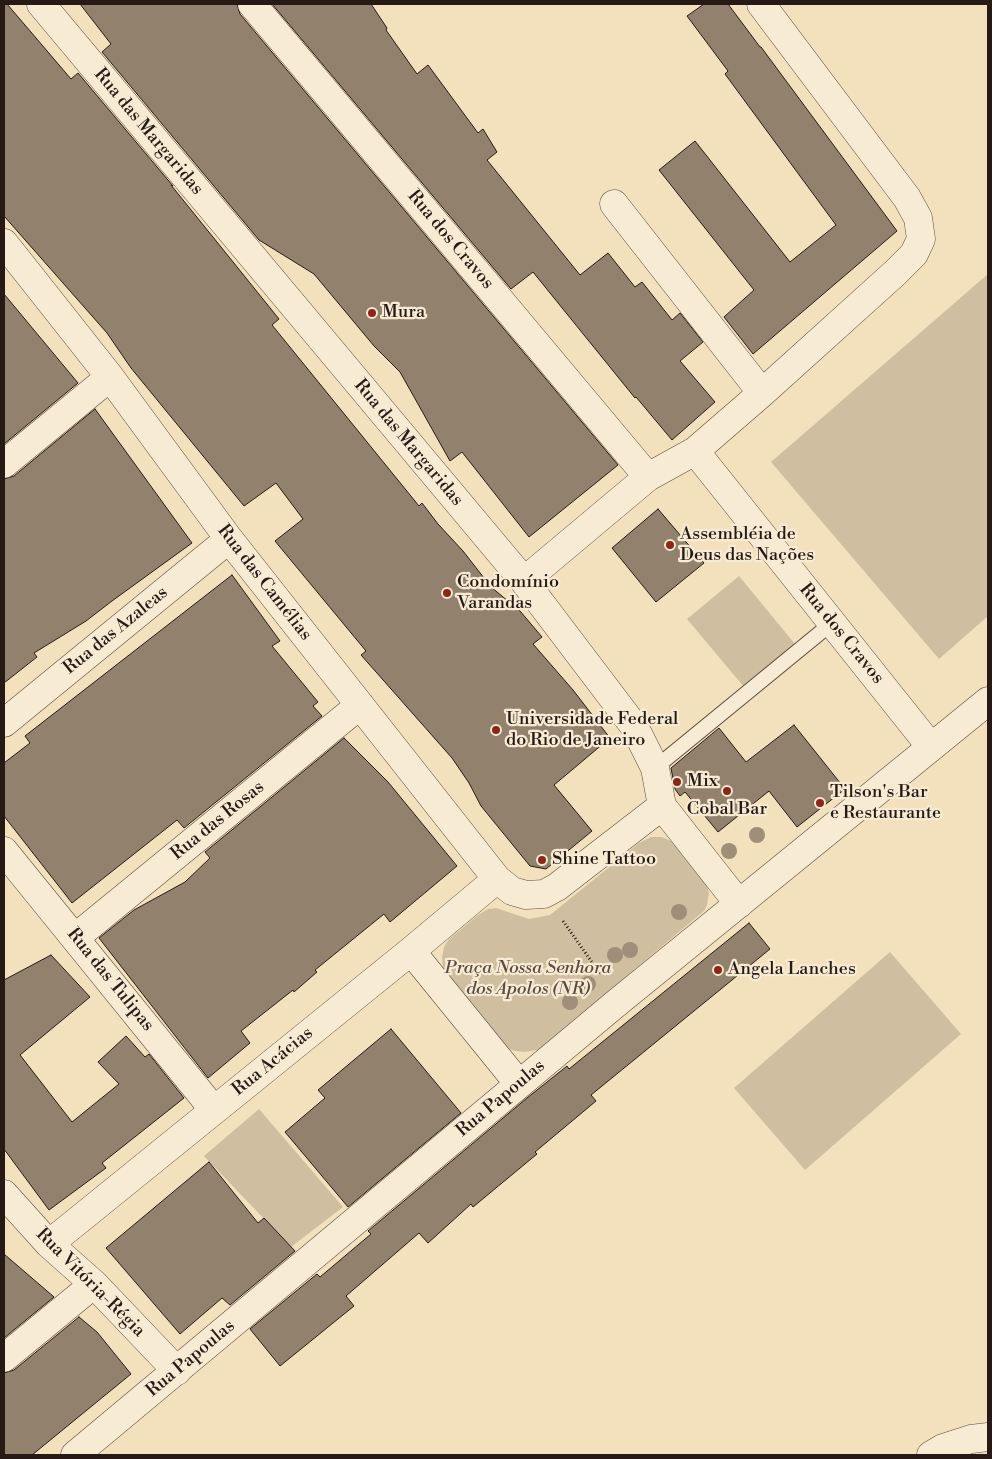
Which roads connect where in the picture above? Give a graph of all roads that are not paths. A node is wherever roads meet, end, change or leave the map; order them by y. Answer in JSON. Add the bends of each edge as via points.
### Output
{"nodes":[{"id":1,"x":41,"y":4,"type":"edge"},
{"id":2,"x":252,"y":4,"type":"edge"},
{"id":3,"x":761,"y":4,"type":"edge"},
{"id":4,"x":614,"y":204,"type":"dead end"},
{"id":5,"x":4,"y":243,"type":"edge"},
{"id":6,"x":110,"y":377,"type":"junction"},
{"id":7,"x":762,"y":393,"type":"junction"},
{"id":8,"x":695,"y":451,"type":"junction"},
{"id":9,"x":4,"y":464,"type":"edge"},
{"id":10,"x":648,"y":477,"type":"junction"},
{"id":11,"x":229,"y":539,"type":"junction"},
{"id":12,"x":524,"y":581,"type":"junction"},
{"id":13,"x":832,"y":623,"type":"junction"},
{"id":14,"x":988,"y":701,"type":"edge"},
{"id":15,"x":360,"y":705,"type":"junction"},
{"id":16,"x":4,"y":723,"type":"edge"},
{"id":17,"x":931,"y":747,"type":"junction"},
{"id":18,"x":655,"y":768,"type":"junction"},
{"id":19,"x":662,"y":806,"type":"junction"},
{"id":20,"x":4,"y":851,"type":"edge"},
{"id":21,"x":497,"y":879,"type":"junction"},
{"id":22,"x":739,"y":904,"type":"junction"},
{"id":23,"x":76,"y":937,"type":"junction"},
{"id":24,"x":412,"y":951,"type":"junction"},
{"id":25,"x":519,"y":1084,"type":"junction"},
{"id":26,"x":214,"y":1110,"type":"junction"},
{"id":27,"x":4,"y":1194,"type":"edge"},
{"id":28,"x":49,"y":1244,"type":"junction"},
{"id":29,"x":94,"y":1284,"type":"junction"},
{"id":30,"x":4,"y":1358,"type":"edge"},
{"id":31,"x":177,"y":1370,"type":"junction"},
{"id":32,"x":988,"y":1437,"type":"edge"},
{"id":33,"x":75,"y":1455,"type":"edge"},
{"id":34,"x":931,"y":1455,"type":"edge"}],
"edges":[{"from":1,"to":12,"type":"street","name":"Rua das Margaridas"},
{"from":2,"to":10,"type":"street","name":"Rua dos Cravos"},
{"from":3,"to":7,"type":"street","via":[[907,198],[918,218],[921,239],[914,254],[895,274]]},
{"from":4,"to":7,"type":"street"},
{"from":5,"to":6,"type":"street","name":"Rua das Camélias"},
{"from":6,"to":9,"type":"street"},
{"from":6,"to":11,"type":"street","name":"Rua das Camélias"},
{"from":7,"to":8,"type":"street"},
{"from":8,"to":10,"type":"street"},
{"from":8,"to":13,"type":"street","name":"Rua dos Cravos"},
{"from":10,"to":12,"type":"street"},
{"from":11,"to":15,"type":"street","name":"Rua das Camélias"},
{"from":11,"to":16,"type":"street","name":"Rua das Azaleas"},
{"from":12,"to":18,"type":"street","name":"Rua das Margaridas","via":[[634,726]]},
{"from":13,"to":17,"type":"street","name":"Rua dos Cravos"},
{"from":13,"to":18,"type":"lane"},
{"from":14,"to":17,"type":"street","name":"Rua Papoulas"},
{"from":15,"to":21,"type":"street","name":"Rua das Camélias"},
{"from":15,"to":23,"type":"street","name":"Rua das Rosas"},
{"from":17,"to":22,"type":"street","name":"Rua Papoulas"},
{"from":18,"to":19,"type":"street","name":"Rua das Margaridas"},
{"from":19,"to":21,"type":"street","name":"Rua das Camélias","via":[[544,894],[526,895],[512,891]]},
{"from":19,"to":22,"type":"street","name":"Rua das Margaridas"},
{"from":20,"to":23,"type":"street","name":"Rua das Tulipas"},
{"from":21,"to":24,"type":"street","name":"Rua Acácias"},
{"from":22,"to":25,"type":"street","name":"Rua Papoulas"},
{"from":23,"to":26,"type":"street","name":"Rua das Tulipas"},
{"from":24,"to":25,"type":"street"},
{"from":24,"to":26,"type":"street","name":"Rua Acácias"},
{"from":25,"to":31,"type":"street","name":"Rua Papoulas"},
{"from":26,"to":28,"type":"street","name":"Rua Acácias"},
{"from":27,"to":28,"type":"street","name":"Rua Vitória-Régia"},
{"from":28,"to":29,"type":"street","name":"Rua Vitória-Régia"},
{"from":29,"to":30,"type":"street"},
{"from":29,"to":31,"type":"street","name":"Rua Vitória-Régia"},
{"from":31,"to":33,"type":"street","name":"Rua Papoulas"},
{"from":32,"to":34,"type":"street","via":[[971,1439]]}]}
